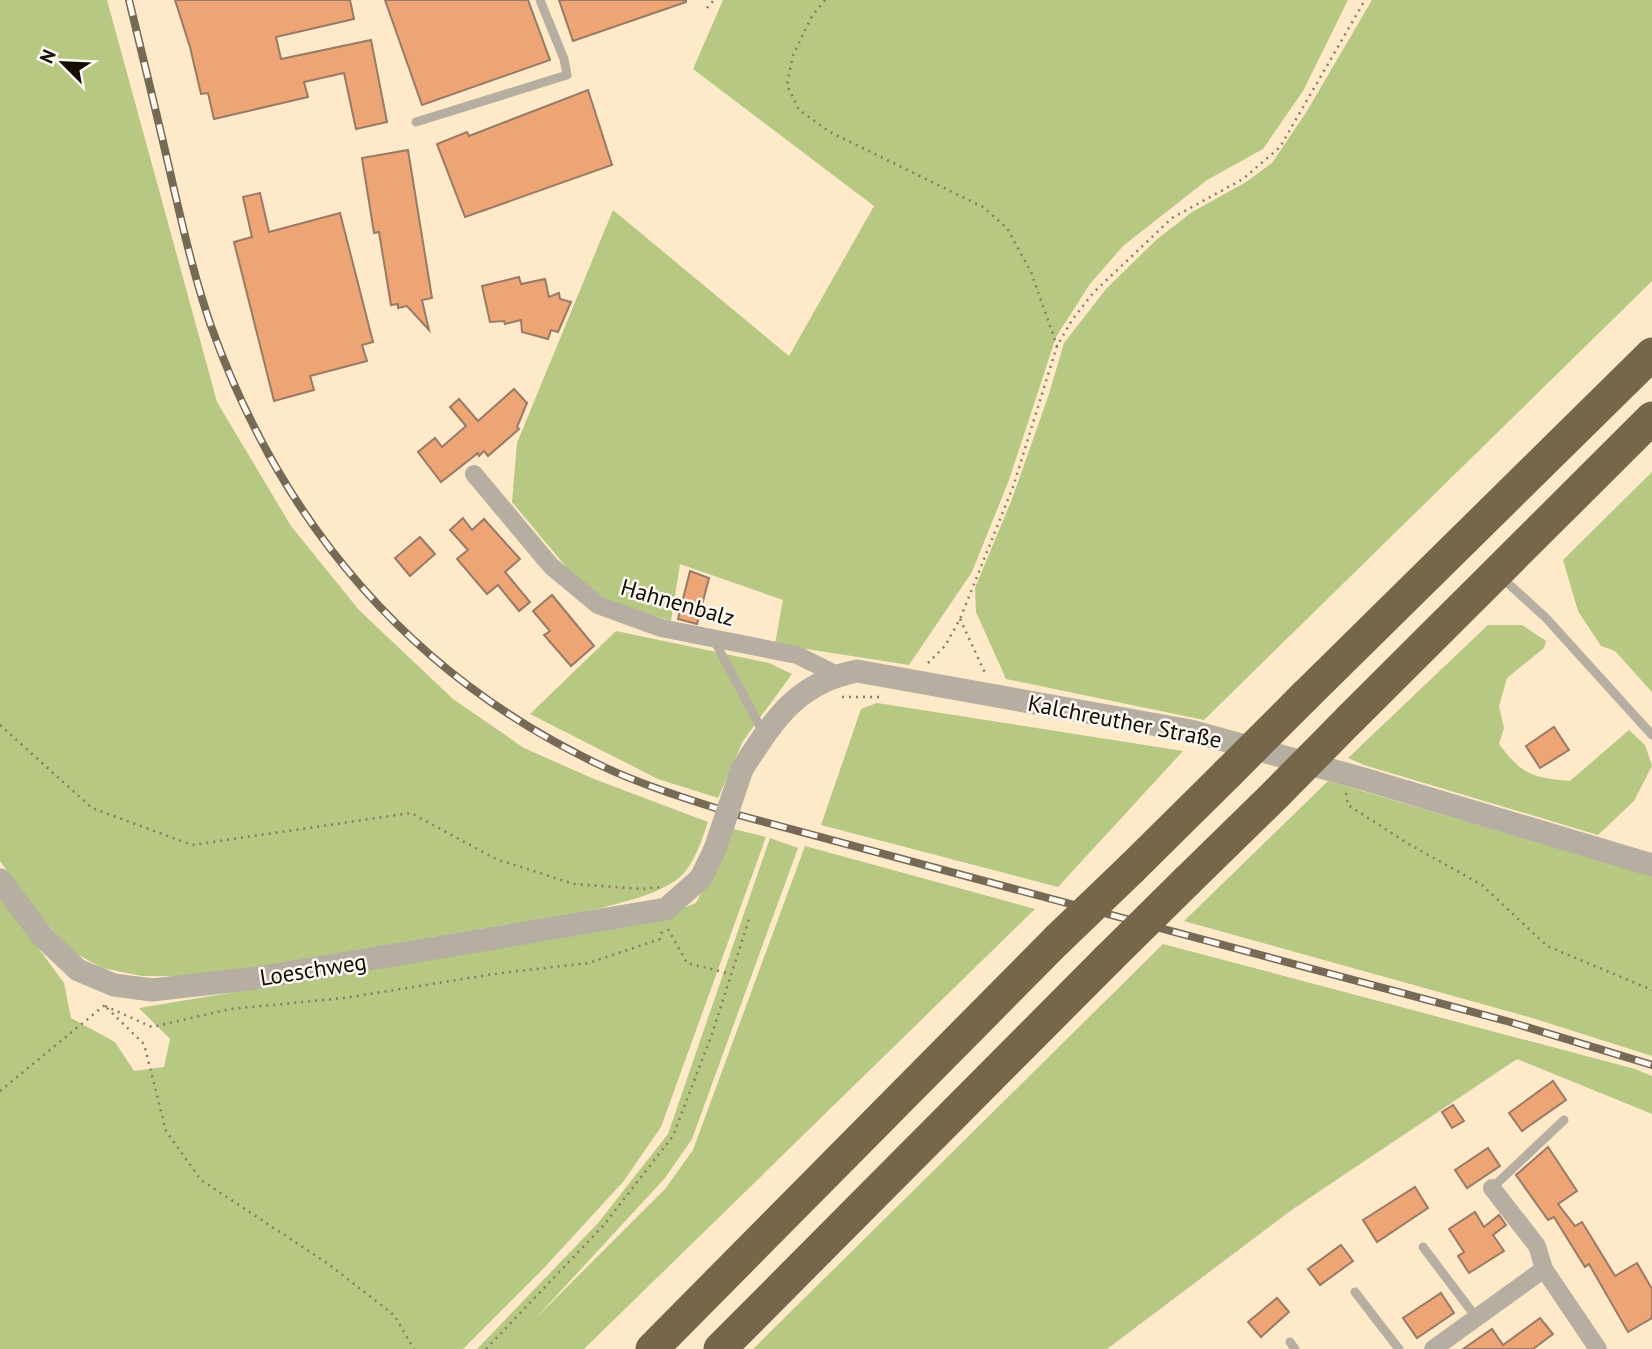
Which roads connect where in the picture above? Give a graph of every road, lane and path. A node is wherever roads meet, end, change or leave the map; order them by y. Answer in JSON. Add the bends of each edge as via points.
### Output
{"nodes":[{"id":1,"x":540,"y":0,"type":"edge"},
{"id":2,"x":714,"y":0,"type":"edge"},
{"id":3,"x":825,"y":0,"type":"edge"},
{"id":4,"x":1365,"y":0,"type":"edge"},
{"id":5,"x":707,"y":8,"type":"dead end"},
{"id":6,"x":416,"y":122,"type":"dead end"},
{"id":7,"x":1057,"y":346,"type":"junction"},
{"id":8,"x":1652,"y":354,"type":"edge"},
{"id":9,"x":1652,"y":418,"type":"edge"},
{"id":10,"x":474,"y":474,"type":"dead end"},
{"id":11,"x":1497,"y":573,"type":"junction"},
{"id":12,"x":960,"y":619,"type":"junction"},
{"id":13,"x":714,"y":640,"type":"junction"},
{"id":14,"x":836,"y":675,"type":"junction"},
{"id":15,"x":910,"y":680,"type":"junction"},
{"id":16,"x":995,"y":695,"type":"junction"},
{"id":17,"x":892,"y":698,"type":"dead end"},
{"id":18,"x":834,"y":699,"type":"dead end"},
{"id":19,"x":0,"y":725,"type":"edge"},
{"id":20,"x":764,"y":734,"type":"junction"},
{"id":21,"x":1652,"y":735,"type":"edge"},
{"id":22,"x":1348,"y":805,"type":"dead end"},
{"id":23,"x":1652,"y":865,"type":"edge"},
{"id":24,"x":701,"y":878,"type":"junction"},
{"id":25,"x":0,"y":880,"type":"edge"},
{"id":26,"x":666,"y":909,"type":"junction"},
{"id":27,"x":750,"y":916,"type":"dead end"},
{"id":28,"x":731,"y":974,"type":"junction"},
{"id":29,"x":1652,"y":990,"type":"edge"},
{"id":30,"x":105,"y":1006,"type":"junction"},
{"id":31,"x":0,"y":1091,"type":"edge"},
{"id":32,"x":1564,"y":1120,"type":"dead end"},
{"id":33,"x":1492,"y":1188,"type":"joint"},
{"id":34,"x":1423,"y":1247,"type":"dead end"},
{"id":35,"x":1544,"y":1269,"type":"junction"},
{"id":36,"x":1355,"y":1292,"type":"dead end"},
{"id":37,"x":1476,"y":1317,"type":"junction"},
{"id":38,"x":414,"y":1349,"type":"edge"},
{"id":39,"x":486,"y":1349,"type":"edge"},
{"id":40,"x":652,"y":1349,"type":"edge"},
{"id":41,"x":720,"y":1349,"type":"edge"},
{"id":42,"x":1399,"y":1349,"type":"edge"},
{"id":43,"x":1433,"y":1349,"type":"edge"},
{"id":44,"x":1598,"y":1349,"type":"edge"}],
"edges":[{"from":1,"to":6,"type":"lane","via":[[567,75]]},
{"from":2,"to":5,"type":"path"},
{"from":3,"to":7,"type":"path","via":[[793,55],[787,85],[799,110],[831,132],[983,207],[1007,228],[1031,272]]},
{"from":4,"to":7,"type":"path","via":[[1280,147],[1242,179],[1171,218],[1094,292]]},
{"from":7,"to":12,"type":"path","via":[[1013,487]]},
{"from":8,"to":40,"type":"highway","bridge":true,"via":[[1057,940]]},
{"from":9,"to":11,"type":"highway"},
{"from":10,"to":13,"type":"street","name":"Hahnenbalz","via":[[551,566],[598,605],[661,628]]},
{"from":11,"to":21,"type":"lane","via":[[1546,618]]},
{"from":11,"to":41,"type":"highway","bridge":true},
{"from":12,"to":15,"type":"path","via":[[945,646]]},
{"from":12,"to":16,"type":"path"},
{"from":13,"to":14,"type":"street","name":"Hahnenbalz","via":[[797,655]]},
{"from":13,"to":20,"type":"lane"},
{"from":14,"to":15,"type":"street","name":"Kalchreuther Straße","via":[[858,671]]},
{"from":14,"to":20,"type":"street","name":"Kalchreuther Straße","via":[[805,691],[780,712]]},
{"from":15,"to":16,"type":"street","name":"Kalchreuther Straße"},
{"from":16,"to":23,"type":"street","name":"Kalchreuther Straße","via":[[1191,731]]},
{"from":17,"to":18,"type":"path"},
{"from":19,"to":24,"type":"path","via":[[92,808],[192,845],[411,813],[496,859],[574,884],[642,889]]},
{"from":20,"to":24,"type":"street","name":"Kalchreuther Straße","bridge":true,"via":[[742,769]]},
{"from":22,"to":29,"type":"path","via":[[1482,885],[1547,946]]},
{"from":24,"to":26,"type":"street"},
{"from":25,"to":26,"type":"street","name":"Loeschweg","via":[[43,937],[78,970],[114,985],[152,990],[270,976]]},
{"from":26,"to":28,"type":"path","via":[[668,930],[687,963]]},
{"from":26,"to":30,"type":"path","via":[[660,939],[589,963],[344,998],[230,1009],[152,1027]]},
{"from":27,"to":28,"type":"path"},
{"from":28,"to":39,"type":"path","via":[[673,1136],[603,1226]]},
{"from":30,"to":31,"type":"path"},
{"from":30,"to":38,"type":"path","via":[[144,1044],[166,1131],[201,1180],[327,1263],[394,1315]]},
{"from":32,"to":33,"type":"lane"},
{"from":33,"to":35,"type":"street","via":[[1536,1246]]},
{"from":34,"to":37,"type":"lane"},
{"from":35,"to":37,"type":"street"},
{"from":35,"to":44,"type":"street"},
{"from":36,"to":42,"type":"lane"},
{"from":37,"to":43,"type":"street"}]}
